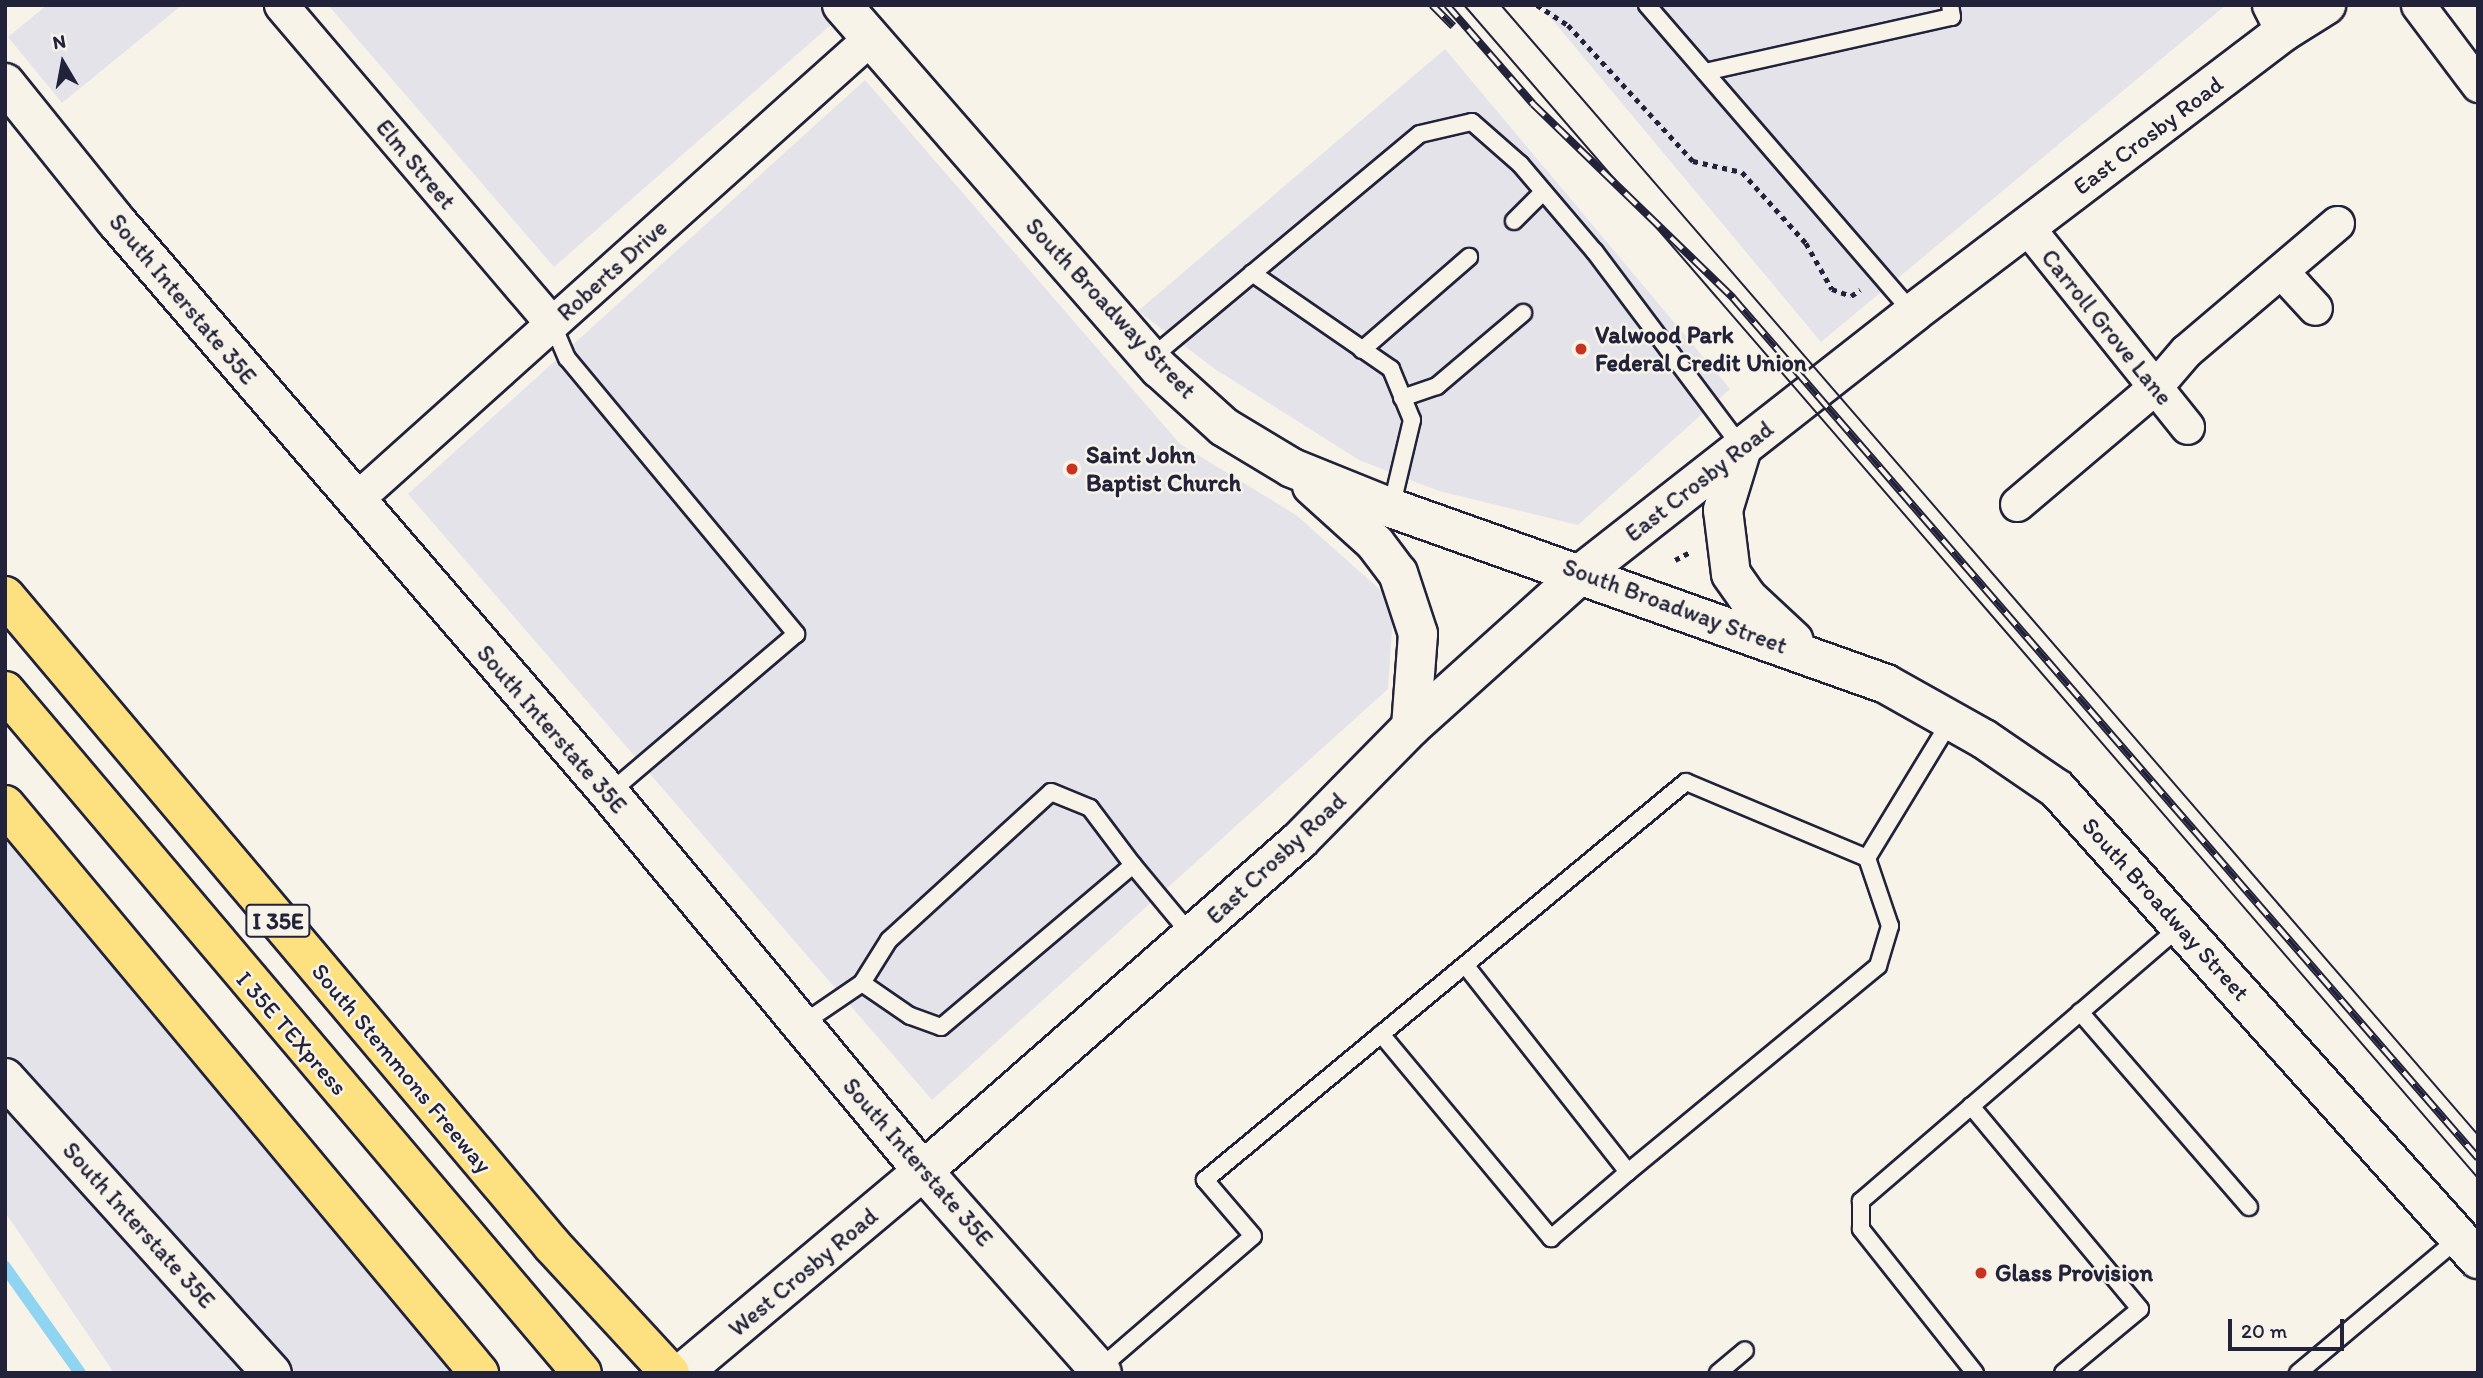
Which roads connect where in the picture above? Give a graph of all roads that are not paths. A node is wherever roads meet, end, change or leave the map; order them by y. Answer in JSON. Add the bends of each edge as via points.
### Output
{"nodes":[{"id":1,"x":281,"y":5,"type":"edge"},
{"id":2,"x":842,"y":5,"type":"edge"},
{"id":3,"x":1647,"y":5,"type":"edge"},
{"id":4,"x":1950,"y":5,"type":"edge"},
{"id":5,"x":2326,"y":5,"type":"edge"},
{"id":6,"x":2418,"y":5,"type":"edge"},
{"id":7,"x":2276,"y":19,"type":"edge"},
{"id":8,"x":870,"y":38,"type":"junction"},
{"id":9,"x":1705,"y":72,"type":"junction"},
{"id":10,"x":5,"y":83,"type":"edge"},
{"id":11,"x":2478,"y":85,"type":"edge"},
{"id":12,"x":1544,"y":192,"type":"junction"},
{"id":13,"x":1514,"y":221,"type":"dead end"},
{"id":14,"x":2337,"y":223,"type":"dead end"},
{"id":15,"x":2027,"y":227,"type":"junction"},
{"id":16,"x":1469,"y":257,"type":"dead end"},
{"id":17,"x":2281,"y":271,"type":"junction"},
{"id":18,"x":1252,"y":273,"type":"junction"},
{"id":19,"x":2315,"y":308,"type":"dead end"},
{"id":20,"x":1524,"y":313,"type":"dead end"},
{"id":21,"x":1913,"y":313,"type":"junction"},
{"id":22,"x":552,"y":323,"type":"junction"},
{"id":23,"x":1362,"y":350,"type":"junction"},
{"id":24,"x":1151,"y":358,"type":"junction"},
{"id":25,"x":2155,"y":387,"type":"junction"},
{"id":26,"x":1402,"y":398,"type":"junction"},
{"id":27,"x":2187,"y":427,"type":"dead end"},
{"id":28,"x":1742,"y":448,"type":"junction"},
{"id":29,"x":1292,"y":468,"type":"junction"},
{"id":30,"x":354,"y":501,"type":"junction"},
{"id":31,"x":2017,"y":504,"type":"dead end"},
{"id":32,"x":1391,"y":508,"type":"junction"},
{"id":33,"x":1583,"y":572,"type":"junction"},
{"id":34,"x":5,"y":596,"type":"edge"},
{"id":35,"x":1807,"y":653,"type":"junction"},
{"id":36,"x":5,"y":691,"type":"edge"},
{"id":37,"x":1951,"y":720,"type":"junction"},
{"id":38,"x":1411,"y":727,"type":"junction"},
{"id":39,"x":609,"y":793,"type":"junction"},
{"id":40,"x":5,"y":805,"type":"edge"},
{"id":41,"x":1867,"y":858,"type":"junction"},
{"id":42,"x":1133,"y":865,"type":"junction"},
{"id":43,"x":2182,"y":925,"type":"junction"},
{"id":44,"x":1192,"y":936,"type":"junction"},
{"id":45,"x":1465,"y":965,"type":"junction"},
{"id":46,"x":862,"y":983,"type":"junction"},
{"id":47,"x":2080,"y":1012,"type":"junction"},
{"id":48,"x":802,"y":1024,"type":"junction"},
{"id":49,"x":1381,"y":1034,"type":"junction"},
{"id":50,"x":5,"y":1078,"type":"edge"},
{"id":51,"x":1972,"y":1106,"type":"junction"},
{"id":52,"x":923,"y":1171,"type":"junction"},
{"id":53,"x":1628,"y":1172,"type":"junction"},
{"id":54,"x":2249,"y":1207,"type":"dead end"},
{"id":55,"x":2469,"y":1248,"type":"edge"},
{"id":56,"x":1745,"y":1350,"type":"dead end"},
{"id":57,"x":1101,"y":1371,"type":"edge"},
{"id":58,"x":272,"y":1373,"type":"edge"},
{"id":59,"x":479,"y":1373,"type":"edge"},
{"id":60,"x":582,"y":1373,"type":"edge"},
{"id":61,"x":670,"y":1373,"type":"edge"},
{"id":62,"x":682,"y":1373,"type":"edge"},
{"id":63,"x":1718,"y":1373,"type":"edge"},
{"id":64,"x":1975,"y":1373,"type":"edge"},
{"id":65,"x":2063,"y":1373,"type":"edge"},
{"id":66,"x":2298,"y":1373,"type":"edge"}],
"edges":[{"from":1,"to":22,"type":"street","name":"Elm Street"},
{"from":2,"to":8,"type":"street","name":"South Broadway Street"},
{"from":3,"to":9,"type":"lane"},
{"from":4,"to":9,"type":"lane","via":[[1952,17]]},
{"from":5,"to":7,"type":"street","name":"East Crosby Road"},
{"from":6,"to":11,"type":"street"},
{"from":7,"to":15,"type":"street","name":"East Crosby Road"},
{"from":8,"to":22,"type":"street","name":"Roberts Drive"},
{"from":8,"to":24,"type":"street","name":"South Broadway Street"},
{"from":9,"to":21,"type":"lane"},
{"from":10,"to":30,"type":"street","name":"South Interstate 35E"},
{"from":12,"to":13,"type":"lane"},
{"from":12,"to":18,"type":"lane","via":[[1472,122],[1420,134]]},
{"from":12,"to":28,"type":"lane","via":[[1595,252]]},
{"from":14,"to":17,"type":"street"},
{"from":15,"to":21,"type":"street","name":"East Crosby Road"},
{"from":15,"to":25,"type":"street","name":"Carroll Grove Lane"},
{"from":16,"to":23,"type":"lane"},
{"from":17,"to":19,"type":"street"},
{"from":17,"to":25,"type":"street","via":[[2186,351]]},
{"from":18,"to":23,"type":"lane"},
{"from":18,"to":24,"type":"lane"},
{"from":20,"to":26,"type":"lane","via":[[1437,386]]},
{"from":21,"to":28,"type":"street","name":"East Crosby Road"},
{"from":22,"to":30,"type":"street","name":"Roberts Drive"},
{"from":22,"to":39,"type":"lane","via":[[568,358],[796,634]]},
{"from":23,"to":26,"type":"lane","via":[[1391,369]]},
{"from":24,"to":29,"type":"street","name":"South Broadway Street","via":[[1224,427]]},
{"from":25,"to":27,"type":"street","name":"Carroll Grove Lane"},
{"from":25,"to":31,"type":"street"},
{"from":26,"to":32,"type":"lane","via":[[1412,421]]},
{"from":28,"to":33,"type":"street","name":"East Crosby Road"},
{"from":28,"to":35,"type":"street","via":[[1723,510],[1731,574],[1747,597]]},
{"from":29,"to":32,"type":"street","name":"South Broadway Street"},
{"from":29,"to":38,"type":"street","via":[[1375,543],[1398,573],[1418,634]]},
{"from":30,"to":39,"type":"street","name":"South Interstate 35E"},
{"from":32,"to":33,"type":"street","name":"South Broadway Street"},
{"from":33,"to":35,"type":"street","name":"South Broadway Street"},
{"from":33,"to":38,"type":"street","name":"East Crosby Road"},
{"from":34,"to":61,"type":"highway","name":"South Stemmons Freeway","number":"I 35E","via":[[552,1245]]},
{"from":35,"to":37,"type":"street","name":"South Broadway Street","via":[[1886,684]]},
{"from":36,"to":60,"type":"highway","name":"I 35E TEXpress"},
{"from":37,"to":41,"type":"lane"},
{"from":37,"to":43,"type":"street","name":"South Broadway Street","via":[[2057,789]]},
{"from":38,"to":44,"type":"street","name":"East Crosby Road","via":[[1300,840]]},
{"from":39,"to":48,"type":"street","name":"South Interstate 35E"},
{"from":40,"to":59,"type":"highway"},
{"from":41,"to":45,"type":"lane","via":[[1686,782]]},
{"from":41,"to":53,"type":"lane","via":[[1890,926],[1878,966]]},
{"from":42,"to":44,"type":"lane"},
{"from":42,"to":46,"type":"lane","via":[[941,1027],[910,1016]]},
{"from":42,"to":46,"type":"lane","via":[[1090,808],[1051,792],[889,940]]},
{"from":43,"to":47,"type":"lane"},
{"from":43,"to":55,"type":"street","name":"South Broadway Street"},
{"from":44,"to":52,"type":"street","name":"East Crosby Road"},
{"from":45,"to":49,"type":"lane"},
{"from":45,"to":53,"type":"lane"},
{"from":46,"to":48,"type":"lane"},
{"from":47,"to":51,"type":"lane"},
{"from":47,"to":54,"type":"lane"},
{"from":48,"to":52,"type":"street","name":"South Interstate 35E"},
{"from":49,"to":53,"type":"lane","via":[[1551,1238]]},
{"from":49,"to":57,"type":"lane","via":[[1205,1180],[1253,1236]]},
{"from":50,"to":58,"type":"street","name":"South Interstate 35E"},
{"from":51,"to":64,"type":"lane","via":[[1861,1201],[1861,1228]]},
{"from":51,"to":65,"type":"lane","via":[[2140,1309]]},
{"from":52,"to":57,"type":"street","name":"South Interstate 35E"},
{"from":52,"to":62,"type":"street","name":"West Crosby Road"},
{"from":55,"to":66,"type":"lane"},
{"from":56,"to":63,"type":"lane"}]}
